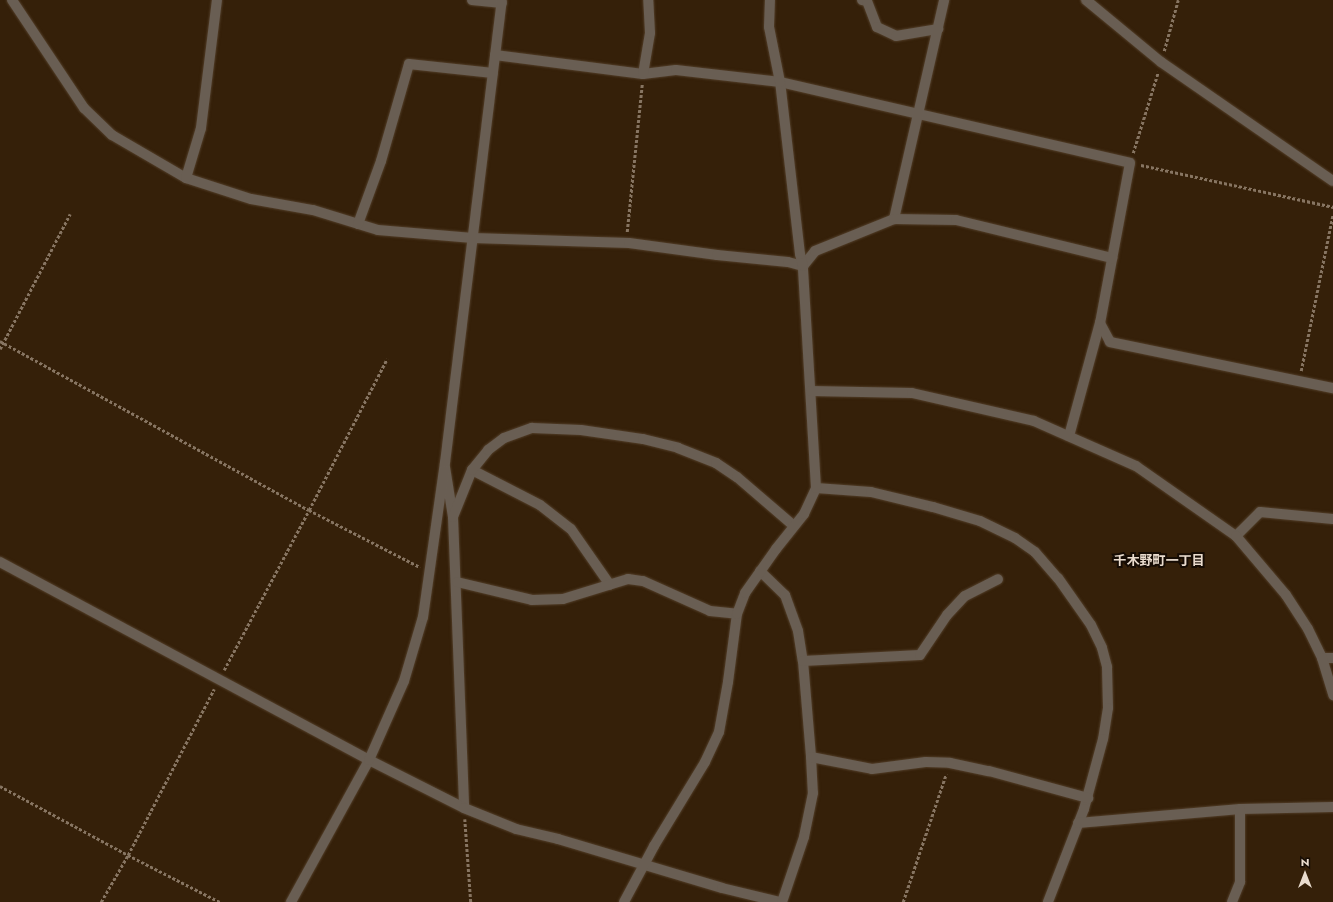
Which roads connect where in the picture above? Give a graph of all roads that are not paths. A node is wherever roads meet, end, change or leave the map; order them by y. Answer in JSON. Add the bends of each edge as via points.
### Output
{"nodes":[{"id":1,"x":12,"y":0,"type":"edge"},
{"id":2,"x":217,"y":0,"type":"edge"},
{"id":3,"x":472,"y":0,"type":"edge"},
{"id":4,"x":648,"y":0,"type":"edge"},
{"id":5,"x":770,"y":0,"type":"edge"},
{"id":6,"x":862,"y":0,"type":"edge"},
{"id":7,"x":944,"y":0,"type":"edge"},
{"id":8,"x":1086,"y":0,"type":"edge"},
{"id":9,"x":502,"y":1,"type":"edge"},
{"id":10,"x":938,"y":29,"type":"junction"},
{"id":11,"x":495,"y":55,"type":"junction"},
{"id":12,"x":493,"y":74,"type":"junction"},
{"id":13,"x":643,"y":74,"type":"junction"},
{"id":14,"x":780,"y":82,"type":"junction"},
{"id":15,"x":918,"y":115,"type":"junction"},
{"id":16,"x":186,"y":178,"type":"junction"},
{"id":17,"x":1333,"y":181,"type":"edge"},
{"id":18,"x":894,"y":219,"type":"junction"},
{"id":19,"x":358,"y":224,"type":"junction"},
{"id":20,"x":472,"y":238,"type":"junction"},
{"id":21,"x":1112,"y":258,"type":"junction"},
{"id":22,"x":803,"y":266,"type":"junction"},
{"id":23,"x":1100,"y":323,"type":"junction"},
{"id":24,"x":1333,"y":388,"type":"edge"},
{"id":25,"x":811,"y":391,"type":"junction"},
{"id":26,"x":1069,"y":436,"type":"junction"},
{"id":27,"x":445,"y":463,"type":"junction"},
{"id":28,"x":472,"y":470,"type":"junction"},
{"id":29,"x":816,"y":488,"type":"junction"},
{"id":30,"x":453,"y":517,"type":"junction"},
{"id":31,"x":1333,"y":519,"type":"edge"},
{"id":32,"x":794,"y":526,"type":"junction"},
{"id":33,"x":1236,"y":536,"type":"junction"},
{"id":34,"x":0,"y":562,"type":"edge"},
{"id":35,"x":760,"y":572,"type":"junction"},
{"id":36,"x":998,"y":579,"type":"dead end"},
{"id":37,"x":457,"y":582,"type":"junction"},
{"id":38,"x":610,"y":585,"type":"junction"},
{"id":39,"x":737,"y":614,"type":"junction"},
{"id":40,"x":1322,"y":658,"type":"junction"},
{"id":41,"x":1333,"y":658,"type":"edge"},
{"id":42,"x":803,"y":661,"type":"junction"},
{"id":43,"x":1333,"y":694,"type":"edge"},
{"id":44,"x":811,"y":757,"type":"junction"},
{"id":45,"x":369,"y":760,"type":"junction"},
{"id":46,"x":1088,"y":798,"type":"junction"},
{"id":47,"x":1333,"y":807,"type":"edge"},
{"id":48,"x":464,"y":808,"type":"junction"},
{"id":49,"x":1240,"y":810,"type":"junction"},
{"id":50,"x":1078,"y":823,"type":"junction"},
{"id":51,"x":644,"y":865,"type":"junction"},
{"id":52,"x":291,"y":902,"type":"edge"},
{"id":53,"x":624,"y":902,"type":"edge"},
{"id":54,"x":781,"y":902,"type":"edge"},
{"id":55,"x":1048,"y":902,"type":"edge"},
{"id":56,"x":1232,"y":902,"type":"edge"}],
"edges":[{"from":1,"to":16,"type":"street","via":[[84,108],[112,135]]},
{"from":2,"to":16,"type":"street","via":[[201,128]]},
{"from":3,"to":9,"type":"street"},
{"from":4,"to":13,"type":"street","via":[[650,33]]},
{"from":5,"to":14,"type":"street","via":[[769,27]]},
{"from":6,"to":10,"type":"street","via":[[867,1],[877,27],[896,36]]},
{"from":7,"to":10,"type":"street"},
{"from":8,"to":17,"type":"street","via":[[1161,62]]},
{"from":9,"to":11,"type":"street"},
{"from":10,"to":15,"type":"street"},
{"from":11,"to":12,"type":"street"},
{"from":11,"to":13,"type":"street"},
{"from":12,"to":19,"type":"street","via":[[410,64],[381,161]]},
{"from":12,"to":20,"type":"street"},
{"from":13,"to":14,"type":"street","via":[[676,70]]},
{"from":14,"to":15,"type":"street"},
{"from":14,"to":22,"type":"street"},
{"from":15,"to":18,"type":"street"},
{"from":15,"to":21,"type":"street","via":[[1130,163]]},
{"from":16,"to":19,"type":"street","via":[[251,199],[313,210]]},
{"from":18,"to":21,"type":"street","via":[[956,220]]},
{"from":18,"to":22,"type":"street","via":[[815,251]]},
{"from":19,"to":20,"type":"street","via":[[378,230]]},
{"from":20,"to":22,"type":"street","via":[[626,243],[788,262]]},
{"from":20,"to":27,"type":"street"},
{"from":21,"to":23,"type":"street"},
{"from":22,"to":25,"type":"street"},
{"from":23,"to":24,"type":"street","via":[[1110,342]]},
{"from":23,"to":26,"type":"street"},
{"from":25,"to":26,"type":"street","via":[[912,394],[1034,421]]},
{"from":25,"to":29,"type":"street"},
{"from":26,"to":33,"type":"street","via":[[1136,466]]},
{"from":27,"to":30,"type":"street"},
{"from":27,"to":45,"type":"street","via":[[423,617],[404,680]]},
{"from":28,"to":30,"type":"street"},
{"from":28,"to":32,"type":"street","via":[[488,450],[504,438],[532,428],[580,430],[643,439],[678,448],[716,463],[737,477]]},
{"from":28,"to":38,"type":"street","via":[[540,505],[571,529]]},
{"from":29,"to":32,"type":"street","via":[[804,514]]},
{"from":29,"to":46,"type":"street","via":[[871,492],[980,521],[1015,538],[1035,552],[1058,578],[1091,625],[1102,648],[1107,667],[1108,708]]},
{"from":30,"to":37,"type":"street"},
{"from":31,"to":33,"type":"street","via":[[1260,512]]},
{"from":32,"to":35,"type":"street"},
{"from":33,"to":40,"type":"street","via":[[1286,595],[1308,629]]},
{"from":34,"to":45,"type":"street"},
{"from":35,"to":39,"type":"street","via":[[745,593]]},
{"from":35,"to":42,"type":"street","via":[[785,595],[798,631]]},
{"from":36,"to":42,"type":"street","via":[[965,596],[947,615],[920,655]]},
{"from":37,"to":38,"type":"street","via":[[532,600],[563,599]]},
{"from":37,"to":48,"type":"street"},
{"from":38,"to":39,"type":"street","via":[[628,579],[643,581],[710,611]]},
{"from":39,"to":51,"type":"street","via":[[719,732],[706,762]]},
{"from":40,"to":41,"type":"street"},
{"from":40,"to":43,"type":"street"},
{"from":42,"to":44,"type":"street"},
{"from":44,"to":46,"type":"street","via":[[872,769],[926,762],[950,763]]},
{"from":44,"to":54,"type":"street","via":[[813,793],[804,837]]},
{"from":45,"to":48,"type":"street"},
{"from":45,"to":52,"type":"street"},
{"from":46,"to":50,"type":"street"},
{"from":47,"to":49,"type":"street"},
{"from":48,"to":51,"type":"street","via":[[516,829]]},
{"from":49,"to":50,"type":"street"},
{"from":49,"to":56,"type":"street","via":[[1240,882]]},
{"from":50,"to":55,"type":"street"},
{"from":51,"to":53,"type":"street"},
{"from":51,"to":54,"type":"street"}]}
